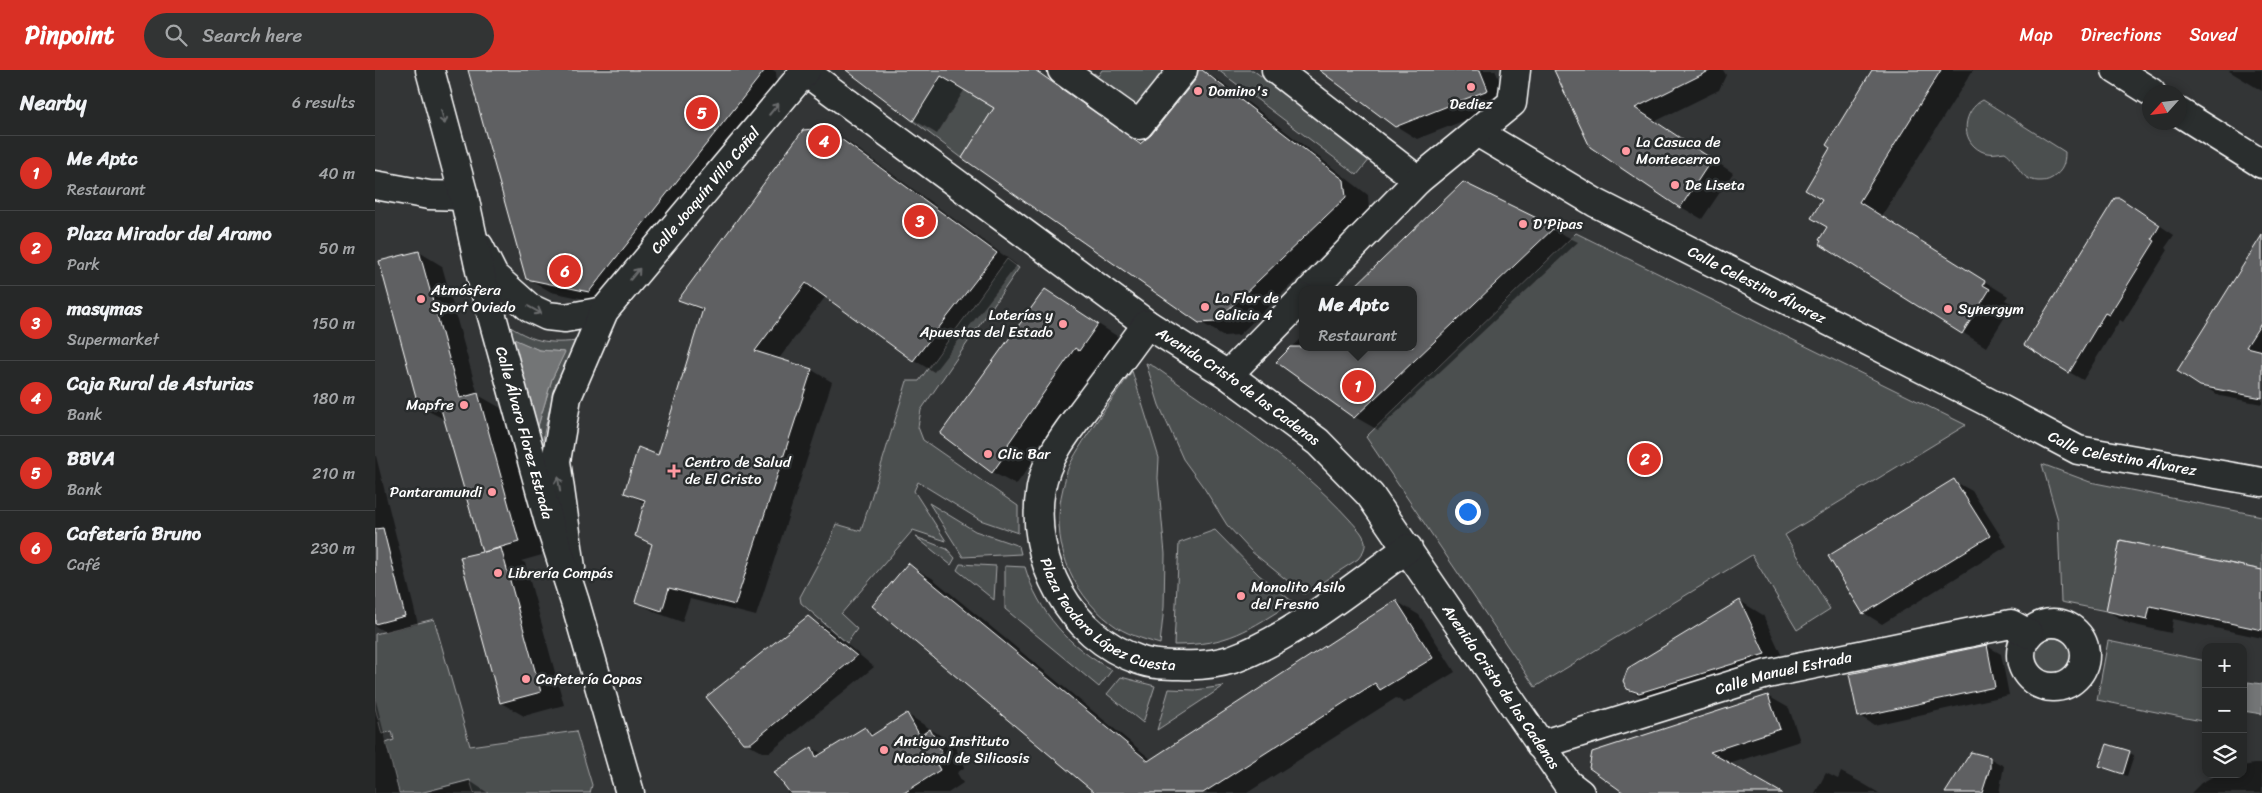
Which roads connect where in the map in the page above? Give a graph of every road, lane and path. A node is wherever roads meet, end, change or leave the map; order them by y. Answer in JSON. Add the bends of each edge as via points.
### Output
{"nodes":[{"id":1,"x":430,"y":70,"type":"edge"},
{"id":2,"x":1062,"y":70,"type":"edge"},
{"id":3,"x":1183,"y":70,"type":"edge"},
{"id":4,"x":1276,"y":70,"type":"edge"},
{"id":5,"x":1516,"y":70,"type":"edge"},
{"id":6,"x":2116,"y":70,"type":"edge"},
{"id":7,"x":2146,"y":70,"type":"edge"},
{"id":8,"x":805,"y":71,"type":"edge"},
{"id":9,"x":2159,"y":85,"type":"edge"},
{"id":10,"x":2142,"y":86,"type":"edge"},
{"id":11,"x":2187,"y":116,"type":"edge"},
{"id":12,"x":1477,"y":132,"type":"junction"},
{"id":13,"x":2262,"y":164,"type":"edge"},
{"id":14,"x":1418,"y":180,"type":"junction"},
{"id":15,"x":375,"y":185,"type":"edge"},
{"id":16,"x":464,"y":196,"type":"junction"},
{"id":17,"x":474,"y":234,"type":"junction"},
{"id":18,"x":1315,"y":286,"type":"edge"},
{"id":19,"x":1299,"y":302,"type":"edge"},
{"id":20,"x":604,"y":311,"type":"junction"},
{"id":21,"x":1147,"y":324,"type":"junction"},
{"id":22,"x":1228,"y":375,"type":"junction"},
{"id":23,"x":2262,"y":482,"type":"edge"},
{"id":24,"x":1408,"y":548,"type":"junction"},
{"id":25,"x":575,"y":602,"type":"junction"},
{"id":26,"x":2029,"y":634,"type":"dead end"},
{"id":27,"x":1540,"y":745,"type":"junction"},
{"id":28,"x":630,"y":793,"type":"edge"},
{"id":29,"x":1580,"y":793,"type":"edge"}],
"edges":[{"from":1,"to":16,"type":"street","name":"Calle Álvaro Florez Estrada","one_way":true},
{"from":2,"to":3,"type":"street","via":[[1139,125]]},
{"from":4,"to":14,"type":"street"},
{"from":5,"to":12,"type":"street","via":[[1512,103]]},
{"from":6,"to":10,"type":"street"},
{"from":7,"to":9,"type":"street"},
{"from":20,"to":8,"type":"street","name":"Calle Joaquín Villa Cañal","one_way":true},
{"from":8,"to":21,"type":"street","name":"Avenida Cristo de las Cadenas"},
{"from":11,"to":13,"type":"street"},
{"from":12,"to":14,"type":"street"},
{"from":12,"to":23,"type":"street","name":"Calle Celestino Álvarez","via":[[1596,203],[2078,450]]},
{"from":14,"to":18,"type":"street"},
{"from":15,"to":16,"type":"street","via":[[429,195]]},
{"from":16,"to":17,"type":"street","name":"Calle Álvaro Florez Estrada"},
{"from":17,"to":20,"type":"street","one_way":true,"via":[[494,276],[530,308],[547,316],[565,318]]},
{"from":17,"to":25,"type":"street","name":"Calle Álvaro Florez Estrada","via":[[487,299],[549,522]]},
{"from":19,"to":22,"type":"street"},
{"from":25,"to":20,"type":"street","name":"Calle Joaquín Villa Cañal","one_way":true,"via":[[556,461],[567,397]]},
{"from":21,"to":22,"type":"street","name":"Avenida Cristo de las Cadenas"},
{"from":21,"to":24,"type":"street","name":"Plaza Teodoro López Cuesta","via":[[1062,439],[1041,488],[1042,546],[1048,570],[1069,608],[1092,633],[1116,650],[1141,661],[1196,666],[1231,659],[1264,644],[1310,616]]},
{"from":22,"to":24,"type":"street","name":"Avenida Cristo de las Cadenas","via":[[1318,442],[1370,496]]},
{"from":24,"to":27,"type":"street","name":"Avenida Cristo de las Cadenas"},
{"from":25,"to":28,"type":"street","name":"Calle Álvaro Florez Estrada"},
{"from":26,"to":27,"type":"street","name":"Calle Manuel Estrada","via":[[2011,624],[1767,674]]},
{"from":27,"to":29,"type":"street","name":"Avenida Cristo de las Cadenas","via":[[1567,783]]}]}
